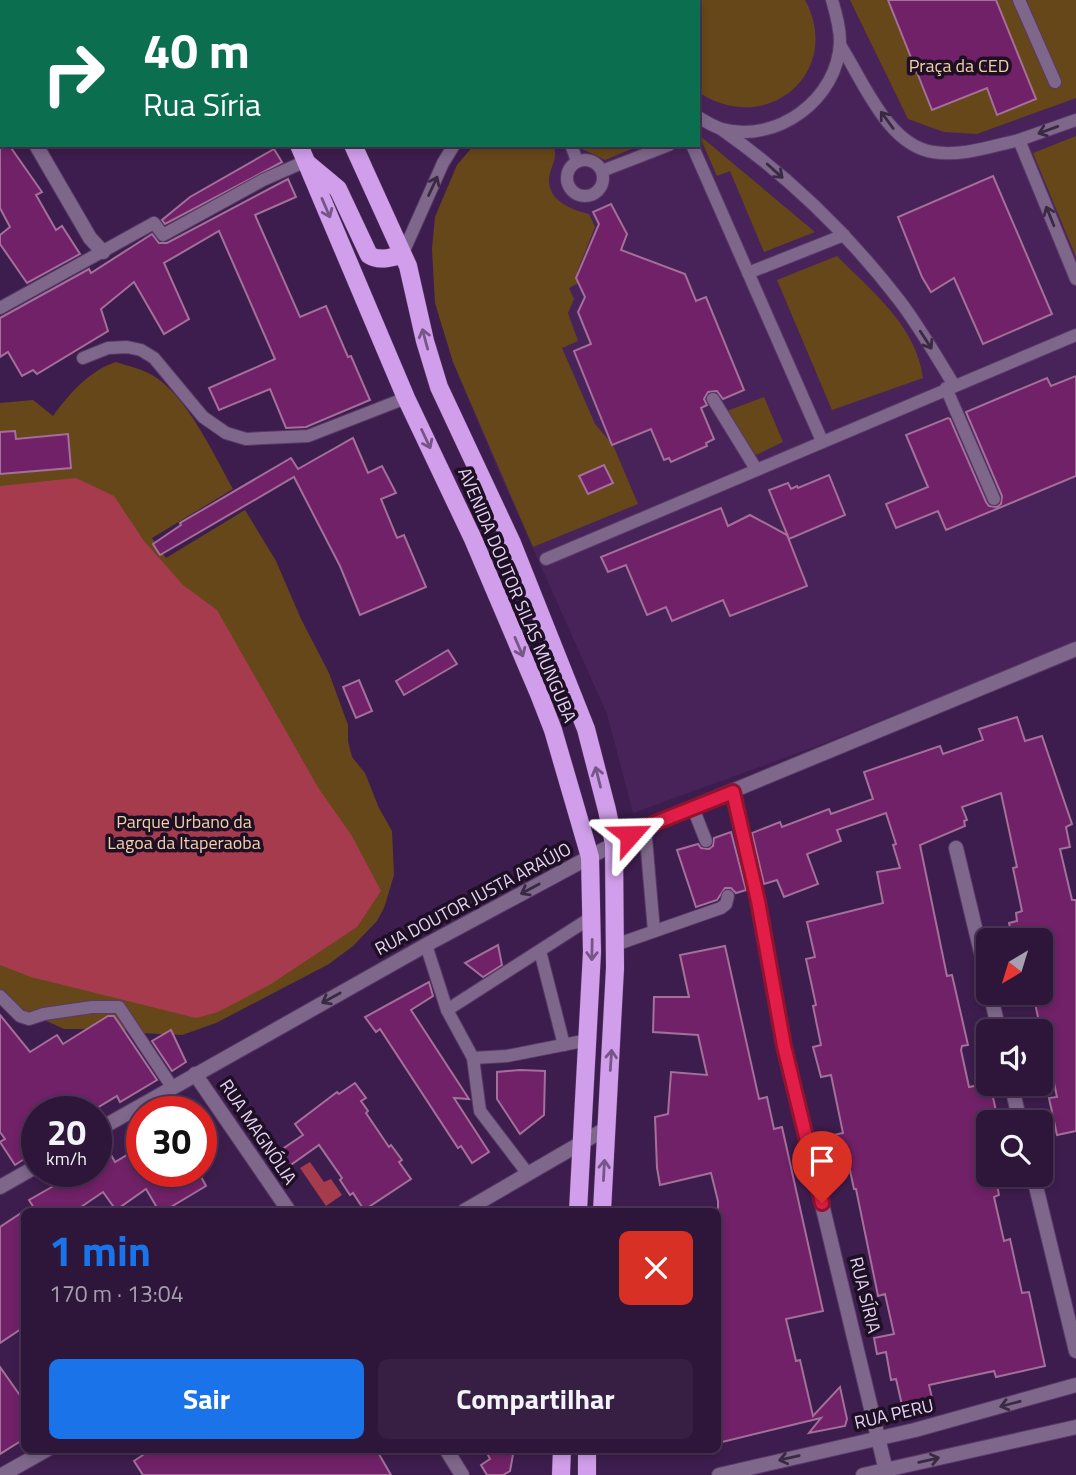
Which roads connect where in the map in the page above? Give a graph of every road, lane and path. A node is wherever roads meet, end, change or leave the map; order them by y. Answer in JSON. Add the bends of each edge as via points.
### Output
{"nodes":[{"id":1,"x":832,"y":0,"type":"edge"},
{"id":2,"x":1019,"y":0,"type":"edge"},
{"id":3,"x":840,"y":45,"type":"junction"},
{"id":4,"x":1055,"y":82,"type":"dead end"},
{"id":5,"x":700,"y":119,"type":"edge"},
{"id":6,"x":1076,"y":120,"type":"edge"},
{"id":7,"x":721,"y":129,"type":"junction"},
{"id":8,"x":1019,"y":140,"type":"junction"},
{"id":9,"x":37,"y":147,"type":"edge"},
{"id":10,"x":354,"y":147,"type":"edge"},
{"id":11,"x":453,"y":147,"type":"edge"},
{"id":12,"x":572,"y":147,"type":"edge"},
{"id":13,"x":664,"y":147,"type":"edge"},
{"id":14,"x":693,"y":147,"type":"edge"},
{"id":15,"x":302,"y":153,"type":"edge"},
{"id":16,"x":577,"y":161,"type":"junction"},
{"id":17,"x":602,"y":171,"type":"junction"},
{"id":18,"x":844,"y":235,"type":"junction"},
{"id":19,"x":103,"y":251,"type":"junction"},
{"id":20,"x":402,"y":255,"type":"junction"},
{"id":21,"x":748,"y":273,"type":"junction"},
{"id":22,"x":1076,"y":279,"type":"edge"},
{"id":23,"x":0,"y":308,"type":"edge"},
{"id":24,"x":1076,"y":335,"type":"edge"},
{"id":25,"x":83,"y":358,"type":"dead end"},
{"id":26,"x":950,"y":387,"type":"junction"},
{"id":27,"x":406,"y":398,"type":"junction"},
{"id":28,"x":713,"y":398,"type":"dead end"},
{"id":29,"x":822,"y":441,"type":"junction"},
{"id":30,"x":756,"y":469,"type":"junction"},
{"id":31,"x":994,"y":499,"type":"dead end"},
{"id":32,"x":546,"y":559,"type":"dead end"},
{"id":33,"x":1076,"y":649,"type":"edge"},
{"id":34,"x":733,"y":792,"type":"junction"},
{"id":35,"x":693,"y":808,"type":"junction"},
{"id":36,"x":645,"y":827,"type":"junction"},
{"id":37,"x":706,"y":841,"type":"dead end"},
{"id":38,"x":614,"y":844,"type":"junction"},
{"id":39,"x":956,"y":848,"type":"dead end"},
{"id":40,"x":590,"y":857,"type":"junction"},
{"id":41,"x":728,"y":896,"type":"dead end"},
{"id":42,"x":592,"y":918,"type":"junction"},
{"id":43,"x":654,"y":931,"type":"junction"},
{"id":44,"x":976,"y":932,"type":"edge"},
{"id":45,"x":426,"y":945,"type":"junction"},
{"id":46,"x":615,"y":945,"type":"junction"},
{"id":47,"x":540,"y":951,"type":"junction"},
{"id":48,"x":0,"y":996,"type":"edge"},
{"id":49,"x":447,"y":1010,"type":"junction"},
{"id":50,"x":588,"y":1040,"type":"junction"},
{"id":51,"x":564,"y":1045,"type":"junction"},
{"id":52,"x":474,"y":1058,"type":"junction"},
{"id":53,"x":195,"y":1074,"type":"junction"},
{"id":54,"x":172,"y":1087,"type":"junction"},
{"id":55,"x":112,"y":1122,"type":"edge"},
{"id":56,"x":607,"y":1128,"type":"junction"},
{"id":57,"x":583,"y":1142,"type":"junction"},
{"id":58,"x":528,"y":1174,"type":"junction"},
{"id":59,"x":21,"y":1175,"type":"edge"},
{"id":60,"x":0,"y":1187,"type":"edge"},
{"id":61,"x":1036,"y":1187,"type":"edge"},
{"id":62,"x":287,"y":1208,"type":"edge"},
{"id":63,"x":469,"y":1208,"type":"edge"},
{"id":64,"x":578,"y":1208,"type":"edge"},
{"id":65,"x":602,"y":1208,"type":"edge"},
{"id":66,"x":1076,"y":1352,"type":"edge"},
{"id":67,"x":1076,"y":1385,"type":"edge"},
{"id":68,"x":1076,"y":1427,"type":"edge"},
{"id":69,"x":880,"y":1437,"type":"junction"},
{"id":70,"x":41,"y":1453,"type":"edge"},
{"id":71,"x":449,"y":1453,"type":"edge"},
{"id":72,"x":562,"y":1453,"type":"edge"},
{"id":73,"x":587,"y":1453,"type":"edge"},
{"id":74,"x":887,"y":1472,"type":"edge"},
{"id":75,"x":2,"y":1475,"type":"edge"},
{"id":76,"x":463,"y":1475,"type":"edge"},
{"id":77,"x":561,"y":1475,"type":"edge"},
{"id":78,"x":587,"y":1475,"type":"edge"},
{"id":79,"x":719,"y":1475,"type":"edge"},
{"id":80,"x":863,"y":1475,"type":"edge"}],
"edges":[{"from":1,"to":3,"type":"lane"},
{"from":2,"to":4,"type":"lane"},
{"from":3,"to":7,"type":"lane","via":[[832,75],[818,98],[798,116],[774,128]]},
{"from":8,"to":3,"type":"lane","one_way":true,"via":[[966,151],[934,153],[919,148],[891,126]]},
{"from":5,"to":7,"type":"lane"},
{"from":6,"to":8,"type":"lane","one_way":true},
{"from":7,"to":18,"type":"lane","one_way":true,"via":[[756,154]]},
{"from":22,"to":8,"type":"lane","one_way":true},
{"from":9,"to":19,"type":"street","via":[[90,238]]},
{"from":10,"to":20,"type":"main road","name":"AVENIDA DOUTOR SILAS MUNGUBA"},
{"from":20,"to":11,"type":"lane","one_way":true},
{"from":12,"to":16,"type":"lane"},
{"from":13,"to":17,"type":"lane"},
{"from":14,"to":21,"type":"lane"},
{"from":15,"to":19,"type":"lane","via":[[163,235],[154,223]]},
{"from":15,"to":20,"type":"main road","via":[[338,189],[369,255],[375,259]]},
{"from":15,"to":27,"type":"main road","name":"AVENIDA DOUTOR SILAS MUNGUBA","one_way":true},
{"from":16,"to":17,"type":"lane","via":[[587,159]]},
{"from":16,"to":17,"type":"lane","via":[[566,178],[577,196],[598,192]]},
{"from":18,"to":21,"type":"lane"},
{"from":18,"to":26,"type":"lane","one_way":true,"via":[[901,302]]},
{"from":19,"to":23,"type":"lane"},
{"from":38,"to":20,"type":"main road","name":"AVENIDA DOUTOR SILAS MUNGUBA","one_way":true,"via":[[586,729],[512,543],[439,387]]},
{"from":21,"to":29,"type":"lane"},
{"from":24,"to":26,"type":"lane"},
{"from":25,"to":27,"type":"lane","via":[[108,348],[141,350],[154,358],[203,417],[226,433],[246,439],[308,436]]},
{"from":26,"to":29,"type":"lane"},
{"from":26,"to":31,"type":"lane"},
{"from":27,"to":40,"type":"main road","name":"AVENIDA DOUTOR SILAS MUNGUBA","one_way":true,"via":[[474,540],[539,694]]},
{"from":28,"to":30,"type":"lane"},
{"from":29,"to":30,"type":"lane"},
{"from":30,"to":32,"type":"lane"},
{"from":33,"to":34,"type":"street","name":"RUA DOUTOR JUSTA ARAÚJO"},
{"from":34,"to":35,"type":"street","name":"RUA DOUTOR JUSTA ARAÚJO"},
{"from":34,"to":69,"type":"street","name":"RUA SÍRIA","via":[[784,1046]]},
{"from":35,"to":36,"type":"street","name":"RUA DOUTOR JUSTA ARAÚJO"},
{"from":35,"to":37,"type":"lane"},
{"from":36,"to":38,"type":"street","name":"RUA DOUTOR JUSTA ARAÚJO"},
{"from":36,"to":43,"type":"lane"},
{"from":38,"to":40,"type":"street","name":"RUA DOUTOR JUSTA ARAÚJO"},
{"from":38,"to":46,"type":"main road","name":"AVENIDA DOUTOR SILAS MUNGUBA"},
{"from":39,"to":44,"type":"street"},
{"from":40,"to":42,"type":"main road","name":"AVENIDA DOUTOR SILAS MUNGUBA"},
{"from":40,"to":45,"type":"street","name":"RUA DOUTOR JUSTA ARAÚJO","one_way":true},
{"from":41,"to":43,"type":"lane","via":[[721,908]]},
{"from":42,"to":47,"type":"lane"},
{"from":42,"to":50,"type":"main road","name":"AVENIDA DOUTOR SILAS MUNGUBA","one_way":true},
{"from":43,"to":46,"type":"lane"},
{"from":45,"to":49,"type":"lane"},
{"from":45,"to":53,"type":"street","name":"RUA DOUTOR JUSTA ARAÚJO","one_way":true},
{"from":56,"to":46,"type":"main road","name":"AVENIDA DOUTOR SILAS MUNGUBA","one_way":true},
{"from":47,"to":49,"type":"lane"},
{"from":47,"to":51,"type":"lane"},
{"from":48,"to":54,"type":"lane","via":[[29,1019],[119,1007]]},
{"from":49,"to":52,"type":"lane"},
{"from":50,"to":51,"type":"lane"},
{"from":50,"to":57,"type":"main road","name":"AVENIDA DOUTOR SILAS MUNGUBA"},
{"from":51,"to":52,"type":"lane"},
{"from":52,"to":58,"type":"lane","via":[[480,1111]]},
{"from":53,"to":54,"type":"street","name":"RUA DOUTOR JUSTA ARAÚJO"},
{"from":53,"to":62,"type":"street","name":"RUA MAGNÓLIA"},
{"from":54,"to":55,"type":"street","name":"RUA DOUTOR JUSTA ARAÚJO"},
{"from":56,"to":57,"type":"street"},
{"from":65,"to":56,"type":"main road","name":"AVENIDA DOUTOR SILAS MUNGUBA","one_way":true},
{"from":57,"to":58,"type":"street"},
{"from":57,"to":64,"type":"main road","name":"AVENIDA DOUTOR SILAS MUNGUBA"},
{"from":58,"to":63,"type":"street"},
{"from":59,"to":60,"type":"street"},
{"from":61,"to":66,"type":"street"},
{"from":67,"to":69,"type":"street","name":"RUA PERU","one_way":true},
{"from":74,"to":68,"type":"street","one_way":true},
{"from":69,"to":74,"type":"street","name":"RUA SÍRIA"},
{"from":69,"to":79,"type":"street","name":"RUA PERU","one_way":true},
{"from":70,"to":75,"type":"street"},
{"from":71,"to":76,"type":"street"},
{"from":72,"to":77,"type":"main road"},
{"from":73,"to":78,"type":"main road"},
{"from":74,"to":80,"type":"street"}]}
